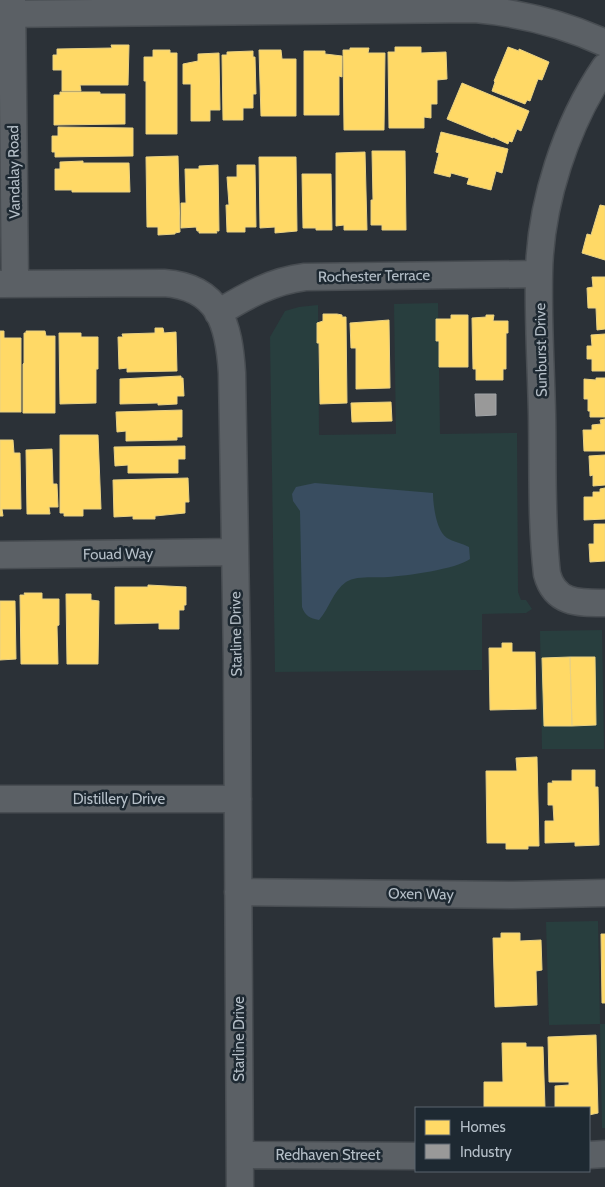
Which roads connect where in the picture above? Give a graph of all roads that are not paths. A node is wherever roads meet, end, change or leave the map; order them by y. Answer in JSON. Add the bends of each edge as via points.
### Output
{"nodes":[{"id":1,"x":273,"y":5,"type":"edge"},
{"id":2,"x":8,"y":9,"type":"edge"},
{"id":3,"x":605,"y":43,"type":"edge"},
{"id":4,"x":605,"y":67,"type":"edge"},
{"id":5,"x":539,"y":274,"type":"junction"},
{"id":6,"x":8,"y":284,"type":"edge"},
{"id":7,"x":218,"y":313,"type":"junction"},
{"id":8,"x":235,"y":552,"type":"junction"},
{"id":9,"x":0,"y":555,"type":"edge"},
{"id":10,"x":605,"y":603,"type":"edge"},
{"id":11,"x":0,"y":799,"type":"edge"},
{"id":12,"x":238,"y":799,"type":"junction"},
{"id":13,"x":238,"y":892,"type":"junction"},
{"id":14,"x":605,"y":893,"type":"edge"},
{"id":15,"x":605,"y":1154,"type":"edge"},
{"id":16,"x":240,"y":1155,"type":"junction"},
{"id":17,"x":590,"y":1155,"type":"edge"},
{"id":18,"x":415,"y":1156,"type":"edge"},
{"id":19,"x":240,"y":1187,"type":"edge"}],
"edges":[{"from":1,"to":2,"type":"street"},
{"from":1,"to":3,"type":"street","via":[[506,12],[556,24]]},
{"from":2,"to":6,"type":"street","name":"Vandalay Road"},
{"from":4,"to":5,"type":"street","name":"Sunburst Drive","via":[[595,81],[558,164],[544,220]]},
{"from":5,"to":7,"type":"street","name":"Rochester Terrace","via":[[299,278],[266,286]]},
{"from":5,"to":10,"type":"street","name":"Sunburst Drive","via":[[547,574],[552,588],[563,597]]},
{"from":6,"to":7,"type":"street","name":"Starline Drive","via":[[173,283],[199,292],[208,298]]},
{"from":7,"to":8,"type":"street","name":"Starline Drive","via":[[229,341],[232,373]]},
{"from":8,"to":9,"type":"street","name":"Fouad Way"},
{"from":8,"to":12,"type":"street","name":"Starline Drive"},
{"from":11,"to":12,"type":"street","name":"Distillery Drive"},
{"from":12,"to":13,"type":"street","name":"Starline Drive"},
{"from":13,"to":14,"type":"street","name":"Oxen Way"},
{"from":13,"to":16,"type":"street","name":"Starline Drive"},
{"from":15,"to":17,"type":"street"},
{"from":16,"to":18,"type":"street","name":"Redhaven Street"},
{"from":16,"to":19,"type":"street","name":"Starline Drive"}]}
